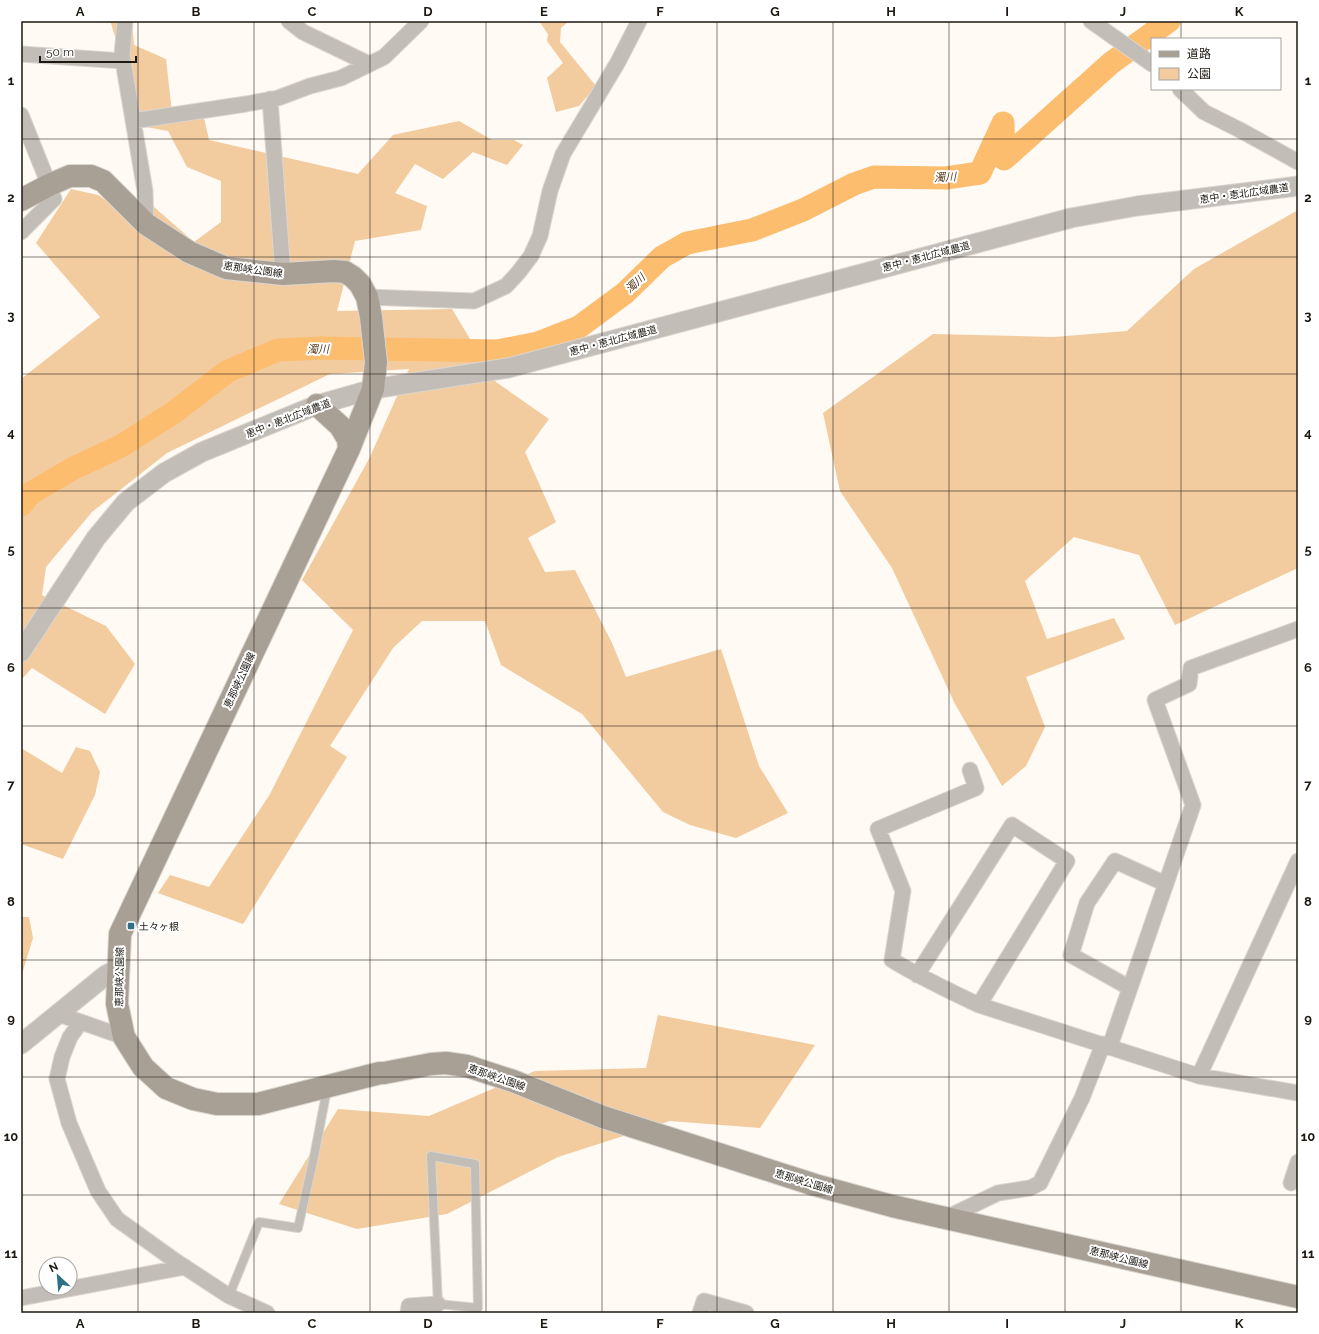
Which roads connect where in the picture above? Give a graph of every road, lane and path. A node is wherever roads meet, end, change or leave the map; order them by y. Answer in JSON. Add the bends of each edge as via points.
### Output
{"nodes":[{"id":1,"x":125,"y":21,"type":"edge"},
{"id":2,"x":288,"y":21,"type":"edge"},
{"id":3,"x":420,"y":21,"type":"edge"},
{"id":4,"x":639,"y":21,"type":"edge"},
{"id":5,"x":1091,"y":21,"type":"edge"},
{"id":6,"x":21,"y":54,"type":"edge"},
{"id":7,"x":123,"y":62,"type":"junction"},
{"id":8,"x":1151,"y":63,"type":"edge"},
{"id":9,"x":369,"y":64,"type":"junction"},
{"id":10,"x":1181,"y":90,"type":"edge"},
{"id":11,"x":270,"y":99,"type":"junction"},
{"id":12,"x":21,"y":115,"type":"edge"},
{"id":13,"x":133,"y":120,"type":"junction"},
{"id":14,"x":1298,"y":162,"type":"edge"},
{"id":15,"x":49,"y":185,"type":"junction"},
{"id":16,"x":1298,"y":186,"type":"edge"},
{"id":17,"x":21,"y":200,"type":"edge"},
{"id":18,"x":146,"y":224,"type":"junction"},
{"id":19,"x":21,"y":232,"type":"edge"},
{"id":20,"x":283,"y":274,"type":"junction"},
{"id":21,"x":369,"y":307,"type":"junction"},
{"id":22,"x":373,"y":389,"type":"junction"},
{"id":23,"x":317,"y":405,"type":"junction"},
{"id":24,"x":349,"y":449,"type":"junction"},
{"id":25,"x":1298,"y":629,"type":"edge"},
{"id":26,"x":21,"y":652,"type":"edge"},
{"id":27,"x":970,"y":770,"type":"dead end"},
{"id":28,"x":1298,"y":861,"type":"edge"},
{"id":29,"x":1166,"y":884,"type":"junction"},
{"id":30,"x":118,"y":969,"type":"junction"},
{"id":31,"x":917,"y":975,"type":"junction"},
{"id":32,"x":1130,"y":988,"type":"junction"},
{"id":33,"x":979,"y":1005,"type":"junction"},
{"id":34,"x":58,"y":1014,"type":"junction"},
{"id":35,"x":80,"y":1023,"type":"junction"},
{"id":36,"x":124,"y":1037,"type":"junction"},
{"id":37,"x":21,"y":1044,"type":"edge"},
{"id":38,"x":1106,"y":1045,"type":"junction"},
{"id":39,"x":1199,"y":1076,"type":"junction"},
{"id":40,"x":327,"y":1086,"type":"junction"},
{"id":41,"x":1298,"y":1093,"type":"edge"},
{"id":42,"x":1298,"y":1162,"type":"edge"},
{"id":43,"x":1291,"y":1183,"type":"dead end"},
{"id":44,"x":946,"y":1218,"type":"junction"},
{"id":45,"x":185,"y":1267,"type":"junction"},
{"id":46,"x":229,"y":1296,"type":"junction"},
{"id":47,"x":1298,"y":1297,"type":"edge"},
{"id":48,"x":21,"y":1298,"type":"edge"},
{"id":49,"x":438,"y":1304,"type":"junction"},
{"id":50,"x":267,"y":1313,"type":"edge"},
{"id":51,"x":408,"y":1313,"type":"edge"},
{"id":52,"x":700,"y":1313,"type":"edge"},
{"id":53,"x":746,"y":1313,"type":"edge"}],
"edges":[{"from":1,"to":7,"type":"street"},
{"from":2,"to":9,"type":"street","via":[[303,32]]},
{"from":3,"to":9,"type":"street","via":[[384,57]]},
{"from":4,"to":21,"type":"street","via":[[618,62],[563,154],[550,191],[540,236],[531,256],[510,282],[474,301]]},
{"from":5,"to":8,"type":"street"},
{"from":6,"to":7,"type":"street"},
{"from":7,"to":13,"type":"street"},
{"from":9,"to":11,"type":"street","via":[[341,78]]},
{"from":10,"to":14,"type":"street","via":[[1204,112]]},
{"from":11,"to":13,"type":"street"},
{"from":11,"to":20,"type":"street"},
{"from":12,"to":15,"type":"street"},
{"from":13,"to":18,"type":"street","via":[[145,191]]},
{"from":15,"to":17,"type":"main road","name":"恵那峡公園線"},
{"from":15,"to":18,"type":"main road","name":"恵那峡公園線","via":[[70,176],[91,176],[103,181]]},
{"from":15,"to":19,"type":"street","via":[[54,199]]},
{"from":16,"to":22,"type":"street","name":"恵中・恵北広域農道","via":[[1137,206],[1071,218],[508,368]]},
{"from":18,"to":20,"type":"main road","name":"恵那峡公園線","via":[[189,252],[226,268]]},
{"from":20,"to":21,"type":"main road","name":"恵那峡公園線","via":[[344,272],[360,284]]},
{"from":21,"to":22,"type":"main road","name":"恵那峡公園線","via":[[376,362]]},
{"from":22,"to":23,"type":"street","name":"恵中・恵北広域農道"},
{"from":22,"to":24,"type":"main road","name":"恵那峡公園線"},
{"from":23,"to":24,"type":"main road","via":[[340,426],[348,439]]},
{"from":23,"to":26,"type":"street","name":"恵中・恵北広域農道","via":[[202,452],[164,472],[126,502],[96,538]]},
{"from":24,"to":30,"type":"main road","name":"恵那峡公園線","via":[[120,934]]},
{"from":25,"to":29,"type":"street","via":[[1191,668],[1189,684],[1155,700],[1193,805]]},
{"from":27,"to":31,"type":"street","via":[[976,788],[878,830],[903,891],[892,960]]},
{"from":28,"to":39,"type":"street"},
{"from":29,"to":32,"type":"street"},
{"from":29,"to":32,"type":"street","via":[[1116,861],[1087,903],[1071,955]]},
{"from":30,"to":34,"type":"street","via":[[106,974]]},
{"from":30,"to":36,"type":"main road","name":"恵那峡公園線","via":[[117,1004]]},
{"from":31,"to":33,"type":"street"},
{"from":31,"to":33,"type":"street","via":[[1012,825],[1067,861]]},
{"from":32,"to":38,"type":"street"},
{"from":33,"to":38,"type":"street"},
{"from":34,"to":35,"type":"street"},
{"from":34,"to":37,"type":"street"},
{"from":35,"to":36,"type":"street"},
{"from":35,"to":45,"type":"street","via":[[64,1050],[57,1079],[69,1123],[98,1191],[117,1219]]},
{"from":36,"to":40,"type":"main road","name":"恵那峡公園線","via":[[143,1067],[166,1088],[193,1099],[217,1104],[258,1104]]},
{"from":38,"to":39,"type":"street"},
{"from":38,"to":44,"type":"street","via":[[1040,1183],[1030,1188],[998,1193]]},
{"from":39,"to":41,"type":"street"},
{"from":40,"to":44,"type":"main road","name":"恵那峡公園線","via":[[431,1064],[467,1066],[513,1081],[603,1117],[784,1175],[892,1206]]},
{"from":40,"to":46,"type":"lane","via":[[298,1228],[259,1222]]},
{"from":42,"to":43,"type":"street"},
{"from":44,"to":47,"type":"main road","name":"恵那峡公園線"},
{"from":45,"to":46,"type":"street"},
{"from":45,"to":48,"type":"street"},
{"from":46,"to":50,"type":"street"},
{"from":49,"to":49,"type":"lane","via":[[478,1308],[474,1164],[431,1156]]},
{"from":49,"to":51,"type":"street","via":[[409,1306]]},
{"from":52,"to":53,"type":"street","via":[[704,1301]]}]}
